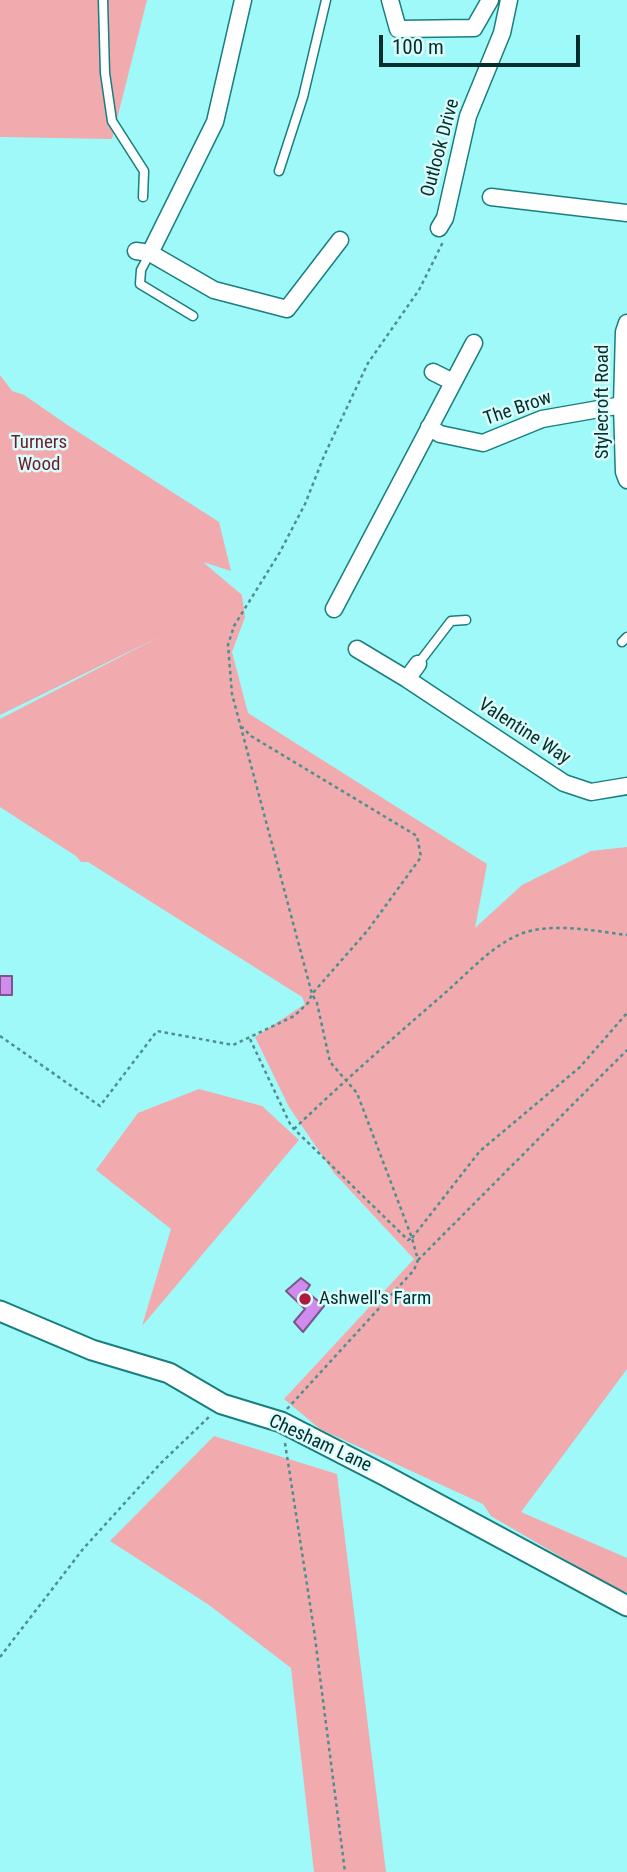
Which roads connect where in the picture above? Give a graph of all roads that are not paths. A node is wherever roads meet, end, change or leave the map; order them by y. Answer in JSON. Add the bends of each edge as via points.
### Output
{"nodes":[{"id":1,"x":103,"y":0,"type":"edge"},
{"id":2,"x":243,"y":0,"type":"edge"},
{"id":3,"x":326,"y":0,"type":"edge"},
{"id":4,"x":390,"y":0,"type":"edge"},
{"id":5,"x":490,"y":0,"type":"edge"},
{"id":6,"x":509,"y":0,"type":"edge"},
{"id":7,"x":279,"y":171,"type":"dead end"},
{"id":8,"x":143,"y":197,"type":"dead end"},
{"id":9,"x":491,"y":197,"type":"dead end"},
{"id":10,"x":627,"y":213,"type":"edge"},
{"id":11,"x":443,"y":231,"type":"road end"},
{"id":12,"x":340,"y":240,"type":"dead end"},
{"id":13,"x":143,"y":252,"type":"junction"},
{"id":14,"x":193,"y":316,"type":"dead end"},
{"id":15,"x":627,"y":323,"type":"edge"},
{"id":16,"x":474,"y":343,"type":"dead end"},
{"id":17,"x":433,"y":372,"type":"dead end"},
{"id":18,"x":453,"y":382,"type":"junction"},
{"id":19,"x":622,"y":405,"type":"junction"},
{"id":20,"x":429,"y":427,"type":"junction"},
{"id":21,"x":627,"y":480,"type":"edge"},
{"id":22,"x":342,"y":604,"type":"dead end"},
{"id":23,"x":466,"y":620,"type":"dead end"},
{"id":24,"x":357,"y":649,"type":"dead end"},
{"id":25,"x":418,"y":664,"type":"joint"},
{"id":26,"x":407,"y":680,"type":"junction"},
{"id":27,"x":627,"y":786,"type":"edge"},
{"id":28,"x":0,"y":1311,"type":"edge"},
{"id":29,"x":627,"y":1606,"type":"edge"}],
"edges":[{"from":1,"to":8,"type":"lane","via":[[112,121],[144,170]]},
{"from":2,"to":13,"type":"street","via":[[215,122]]},
{"from":3,"to":7,"type":"lane","via":[[303,97]]},
{"from":4,"to":5,"type":"street","via":[[398,29],[411,29],[474,28]]},
{"from":6,"to":11,"type":"street","name":"Outlook Drive","via":[[502,33],[468,116]]},
{"from":9,"to":10,"type":"street"},
{"from":12,"to":13,"type":"street","via":[[287,309],[214,290]]},
{"from":13,"to":14,"type":"lane","via":[[141,284]]},
{"from":15,"to":19,"type":"street","name":"Stylecroft Road"},
{"from":16,"to":18,"type":"street"},
{"from":17,"to":18,"type":"street"},
{"from":18,"to":20,"type":"street"},
{"from":19,"to":20,"type":"street","name":"The Brow","via":[[542,419],[483,443],[440,434]]},
{"from":19,"to":21,"type":"street","name":"Stylecroft Road"},
{"from":20,"to":22,"type":"street"},
{"from":23,"to":25,"type":"lane","via":[[451,621]]},
{"from":24,"to":26,"type":"street","name":"Valentine Way"},
{"from":25,"to":26,"type":"street"},
{"from":26,"to":27,"type":"street","name":"Valentine Way","via":[[564,783],[591,792]]},
{"from":28,"to":29,"type":"street","name":"Chesham Lane","via":[[92,1350],[169,1373],[222,1404],[278,1421]]}]}
